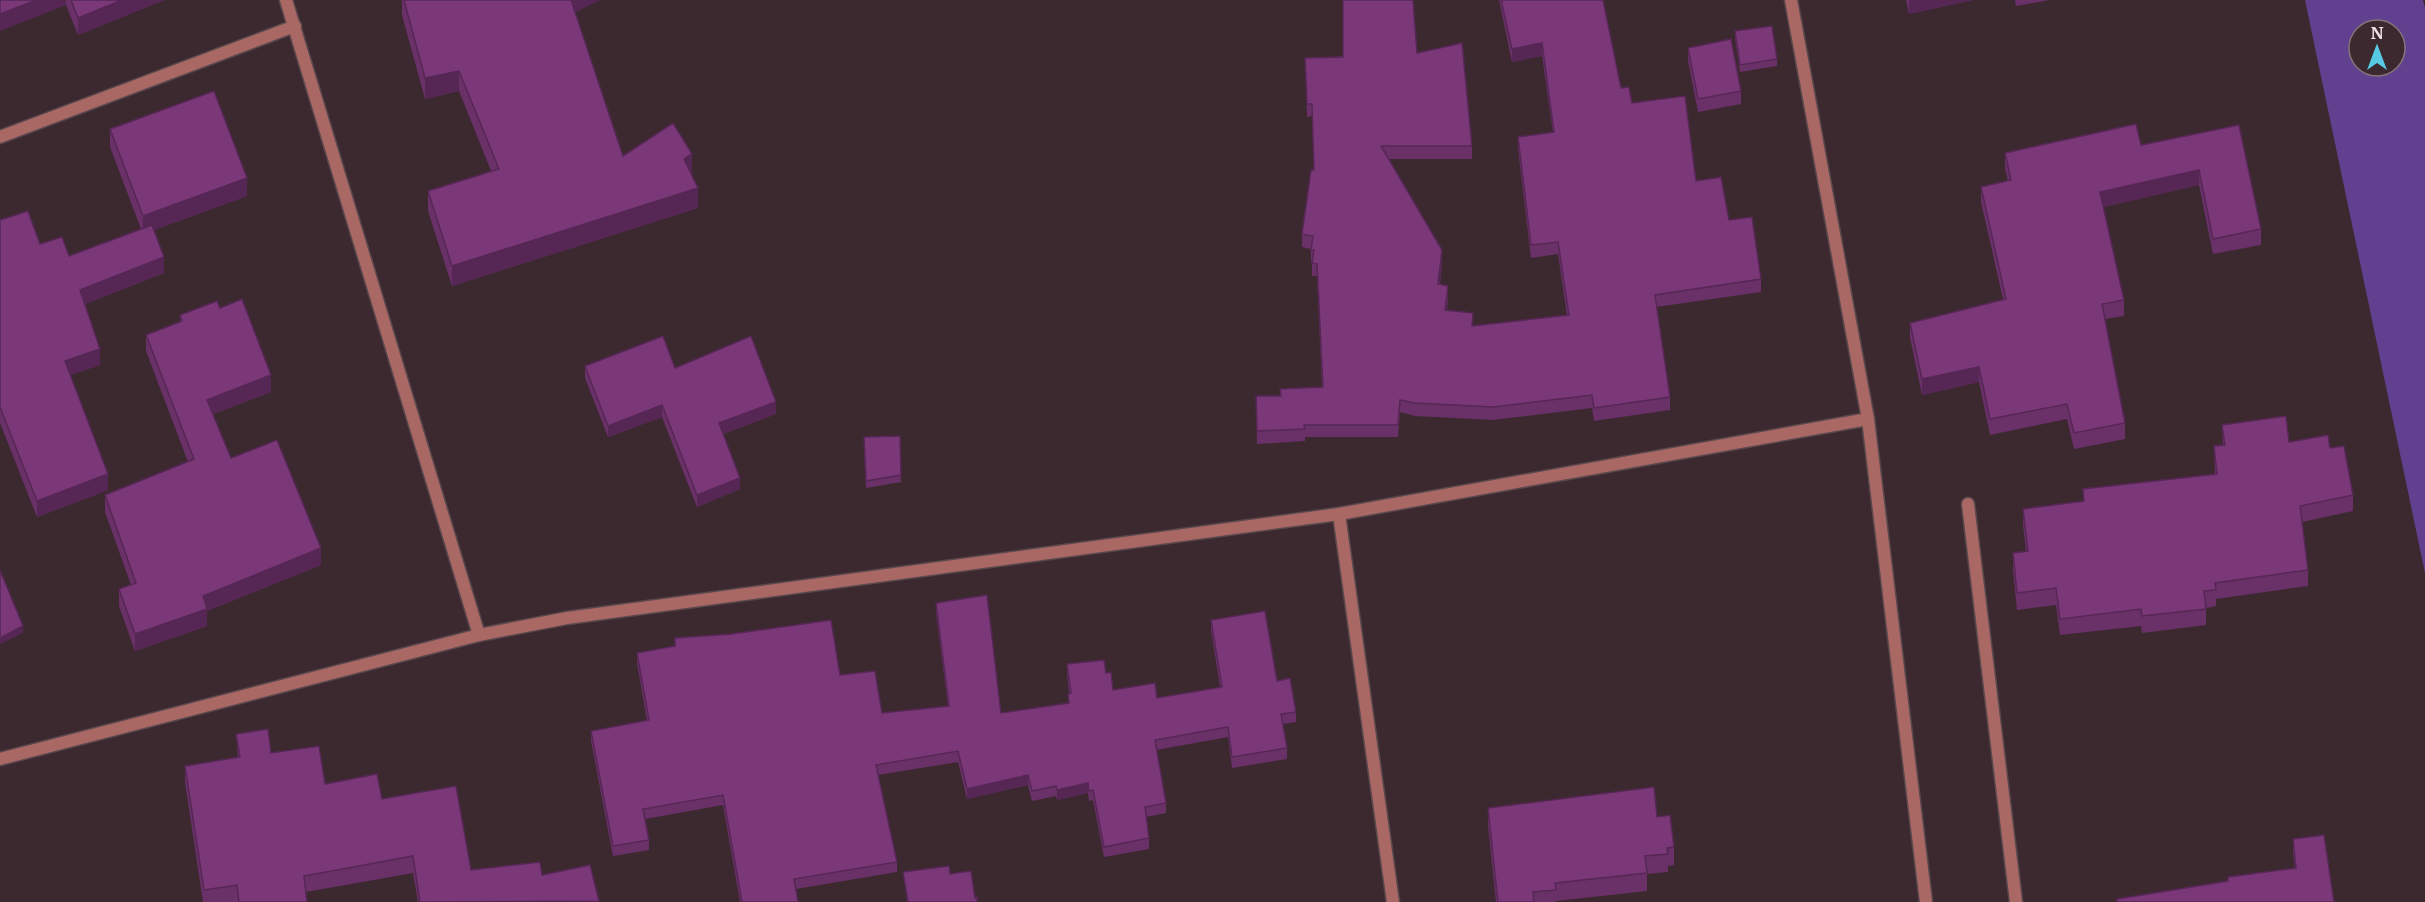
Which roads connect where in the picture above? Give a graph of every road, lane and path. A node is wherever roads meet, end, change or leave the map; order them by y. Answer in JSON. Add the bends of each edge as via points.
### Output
{"nodes":[{"id":1,"x":286,"y":0,"type":"edge"},
{"id":2,"x":1791,"y":0,"type":"edge"},
{"id":3,"x":295,"y":26,"type":"junction"},
{"id":4,"x":0,"y":137,"type":"edge"},
{"id":5,"x":1868,"y":419,"type":"junction"},
{"id":6,"x":1968,"y":504,"type":"dead end"},
{"id":7,"x":1339,"y":513,"type":"junction"},
{"id":8,"x":479,"y":635,"type":"junction"},
{"id":9,"x":0,"y":759,"type":"edge"},
{"id":10,"x":1393,"y":902,"type":"edge"},
{"id":11,"x":1926,"y":902,"type":"edge"},
{"id":12,"x":2016,"y":902,"type":"edge"}],
"edges":[{"from":1,"to":3,"type":"street"},
{"from":2,"to":5,"type":"street"},
{"from":3,"to":4,"type":"street"},
{"from":3,"to":8,"type":"street"},
{"from":5,"to":7,"type":"street"},
{"from":5,"to":11,"type":"street"},
{"from":6,"to":12,"type":"street"},
{"from":7,"to":8,"type":"street","via":[[567,618]]},
{"from":7,"to":10,"type":"street"},
{"from":8,"to":9,"type":"street"}]}
